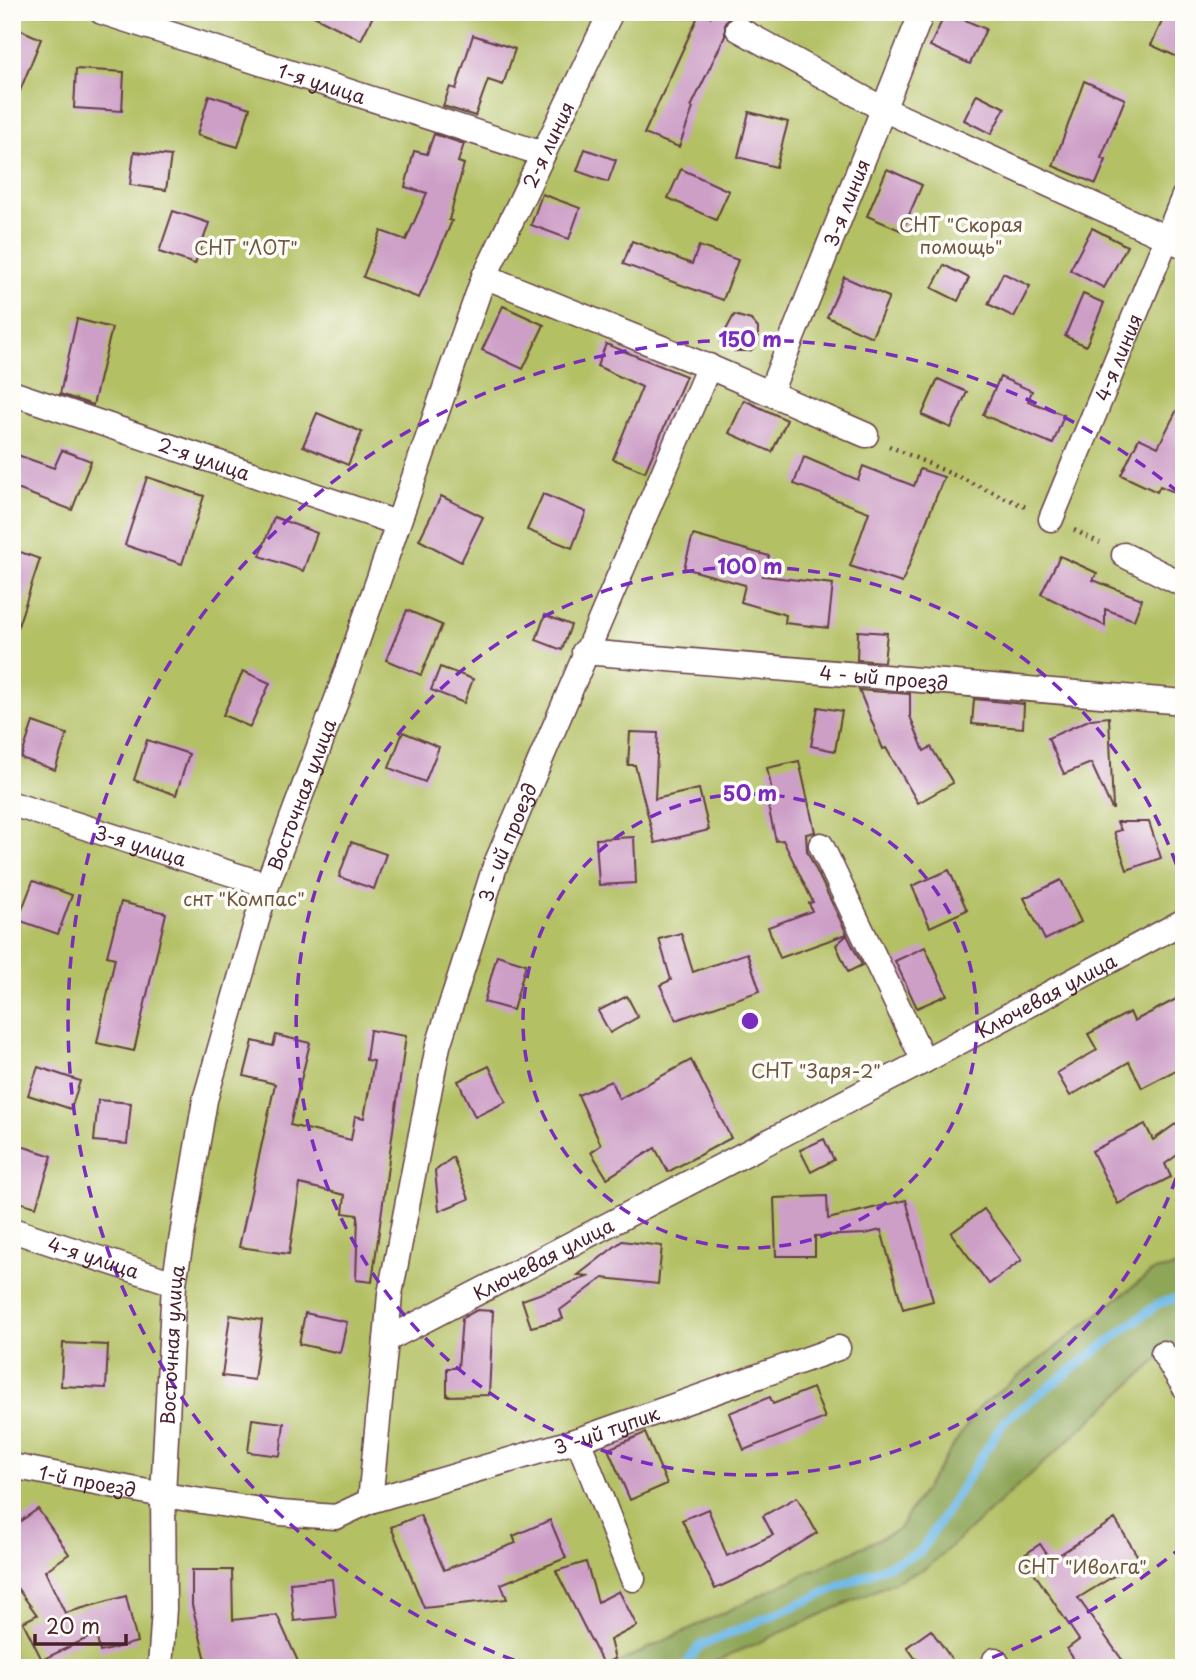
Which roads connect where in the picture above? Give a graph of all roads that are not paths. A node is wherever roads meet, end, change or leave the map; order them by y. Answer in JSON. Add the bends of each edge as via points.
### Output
{"nodes":[{"id":1,"x":102,"y":12,"type":"edge"},
{"id":2,"x":611,"y":12,"type":"edge"},
{"id":3,"x":922,"y":12,"type":"edge"},
{"id":4,"x":738,"y":29,"type":"dead end"},
{"id":5,"x":883,"y":108,"type":"junction"},
{"id":6,"x":543,"y":154,"type":"junction"},
{"id":7,"x":1184,"y":196,"type":"edge"},
{"id":8,"x":1175,"y":242,"type":"edge"},
{"id":9,"x":484,"y":276,"type":"junction"},
{"id":10,"x":709,"y":366,"type":"junction"},
{"id":11,"x":12,"y":393,"type":"edge"},
{"id":12,"x":771,"y":393,"type":"junction"},
{"id":13,"x":866,"y":436,"type":"road end"},
{"id":14,"x":1051,"y":519,"type":"road end"},
{"id":15,"x":397,"y":523,"type":"junction"},
{"id":16,"x":1124,"y":555,"type":"road end"},
{"id":17,"x":1184,"y":585,"type":"edge"},
{"id":18,"x":584,"y":652,"type":"junction"},
{"id":19,"x":1184,"y":702,"type":"edge"},
{"id":20,"x":12,"y":804,"type":"edge"},
{"id":21,"x":821,"y":845,"type":"dead end"},
{"id":22,"x":267,"y":885,"type":"junction"},
{"id":23,"x":1184,"y":921,"type":"edge"},
{"id":24,"x":924,"y":1061,"type":"junction"},
{"id":25,"x":12,"y":1230,"type":"edge"},
{"id":26,"x":174,"y":1283,"type":"junction"},
{"id":27,"x":386,"y":1340,"type":"junction"},
{"id":28,"x":838,"y":1348,"type":"dead end"},
{"id":29,"x":1163,"y":1353,"type":"dead end"},
{"id":30,"x":1184,"y":1386,"type":"edge"},
{"id":31,"x":578,"y":1440,"type":"junction"},
{"id":32,"x":12,"y":1466,"type":"edge"},
{"id":33,"x":163,"y":1495,"type":"junction"},
{"id":34,"x":370,"y":1502,"type":"junction"},
{"id":35,"x":633,"y":1579,"type":"dead end"},
{"id":36,"x":160,"y":1668,"type":"edge"}],
"edges":[{"from":1,"to":6,"type":"street","name":"1-я улица"},
{"from":2,"to":6,"type":"street","name":"2-я линия"},
{"from":3,"to":5,"type":"street","name":"3-я линия"},
{"from":4,"to":5,"type":"street"},
{"from":5,"to":8,"type":"street"},
{"from":5,"to":12,"type":"street","name":"3-я линия"},
{"from":6,"to":9,"type":"street","name":"2-я линия"},
{"from":7,"to":8,"type":"street","name":"4-я линия"},
{"from":8,"to":14,"type":"street","name":"4-я линия"},
{"from":9,"to":10,"type":"street"},
{"from":9,"to":15,"type":"street","name":"Восточная улица"},
{"from":10,"to":12,"type":"street"},
{"from":10,"to":18,"type":"street","name":"3 - ий проезд"},
{"from":11,"to":15,"type":"street","name":"2-я улица"},
{"from":12,"to":13,"type":"street"},
{"from":15,"to":22,"type":"street","name":"Восточная улица"},
{"from":16,"to":17,"type":"street"},
{"from":18,"to":19,"type":"street","name":"4 - ый проезд"},
{"from":18,"to":27,"type":"street","name":"3 - ий проезд","via":[[495,866],[438,1046],[390,1294]]},
{"from":20,"to":22,"type":"street","name":"3-я улица"},
{"from":21,"to":24,"type":"street"},
{"from":22,"to":26,"type":"street","name":"Восточная улица","via":[[205,1100]]},
{"from":23,"to":24,"type":"street","name":"Ключевая улица"},
{"from":24,"to":27,"type":"street","name":"Ключевая улица"},
{"from":25,"to":26,"type":"street","name":"4-я улица"},
{"from":26,"to":33,"type":"street","name":"Восточная улица"},
{"from":27,"to":34,"type":"street"},
{"from":28,"to":31,"type":"street","name":"3 -ий тупик"},
{"from":29,"to":30,"type":"street"},
{"from":31,"to":34,"type":"street","name":"3 -ий тупик"},
{"from":31,"to":35,"type":"street"},
{"from":32,"to":33,"type":"street","name":"1-й проезд"},
{"from":33,"to":34,"type":"street","via":[[336,1517]]},
{"from":33,"to":36,"type":"street"}]}
